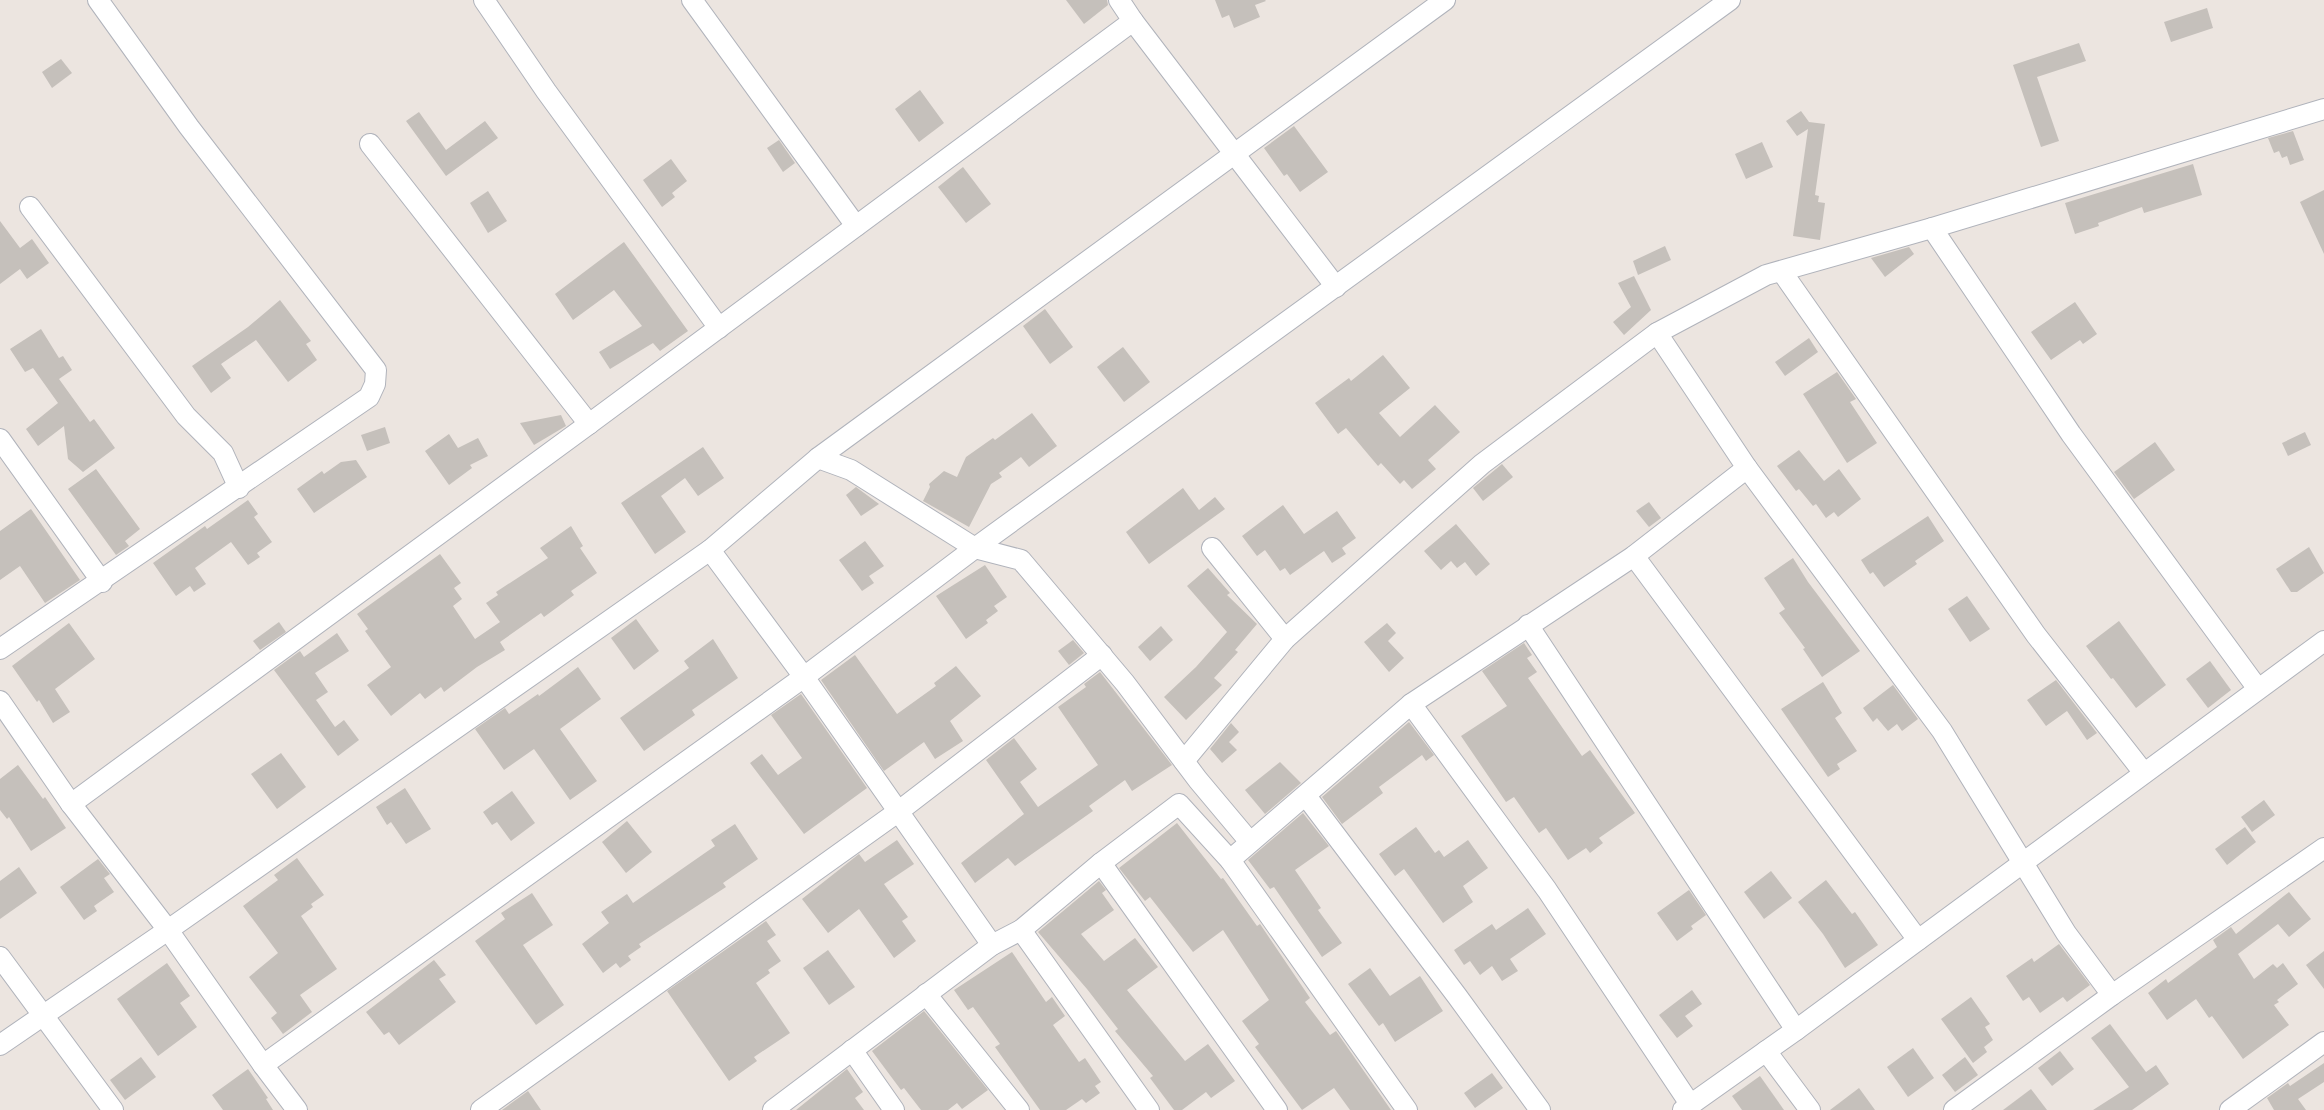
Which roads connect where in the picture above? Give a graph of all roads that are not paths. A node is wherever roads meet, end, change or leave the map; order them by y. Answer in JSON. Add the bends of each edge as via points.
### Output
{"nodes":[{"id":1,"x":98,"y":0,"type":"edge"},
{"id":2,"x":484,"y":0,"type":"edge"},
{"id":3,"x":692,"y":0,"type":"edge"},
{"id":4,"x":1119,"y":0,"type":"edge"},
{"id":5,"x":1445,"y":0,"type":"edge"},
{"id":6,"x":1730,"y":0,"type":"edge"},
{"id":7,"x":1133,"y":21,"type":"junction"},
{"id":8,"x":2324,"y":109,"type":"edge"},
{"id":9,"x":370,"y":144,"type":"dead end"},
{"id":10,"x":1234,"y":154,"type":"junction"},
{"id":11,"x":30,"y":207,"type":"dead end"},
{"id":12,"x":856,"y":226,"type":"junction"},
{"id":13,"x":1932,"y":228,"type":"junction"},
{"id":14,"x":1782,"y":272,"type":"junction"},
{"id":15,"x":1336,"y":287,"type":"junction"},
{"id":16,"x":719,"y":328,"type":"junction"},
{"id":17,"x":1657,"y":333,"type":"junction"},
{"id":18,"x":589,"y":424,"type":"junction"},
{"id":19,"x":0,"y":439,"type":"edge"},
{"id":20,"x":818,"y":458,"type":"junction"},
{"id":21,"x":1748,"y":468,"type":"junction"},
{"id":22,"x":239,"y":488,"type":"junction"},
{"id":23,"x":975,"y":548,"type":"junction"},
{"id":24,"x":1212,"y":548,"type":"dead end"},
{"id":25,"x":710,"y":550,"type":"junction"},
{"id":26,"x":1634,"y":556,"type":"junction"},
{"id":27,"x":102,"y":582,"type":"junction"},
{"id":28,"x":1528,"y":625,"type":"junction"},
{"id":29,"x":1286,"y":639,"type":"junction"},
{"id":30,"x":2324,"y":641,"type":"edge"},
{"id":31,"x":0,"y":649,"type":"edge"},
{"id":32,"x":1102,"y":655,"type":"junction"},
{"id":33,"x":804,"y":677,"type":"junction"},
{"id":34,"x":2258,"y":689,"type":"junction"},
{"id":35,"x":0,"y":701,"type":"edge"},
{"id":36,"x":1411,"y":704,"type":"junction"},
{"id":37,"x":1185,"y":761,"type":"junction"},
{"id":38,"x":2144,"y":774,"type":"junction"},
{"id":39,"x":1306,"y":796,"type":"junction"},
{"id":40,"x":71,"y":804,"type":"junction"},
{"id":41,"x":899,"y":811,"type":"junction"},
{"id":42,"x":1250,"y":842,"type":"junction"},
{"id":43,"x":2324,"y":848,"type":"edge"},
{"id":44,"x":1230,"y":860,"type":"junction"},
{"id":45,"x":1101,"y":863,"type":"junction"},
{"id":46,"x":2022,"y":864,"type":"junction"},
{"id":47,"x":168,"y":930,"type":"junction"},
{"id":48,"x":1020,"y":930,"type":"junction"},
{"id":49,"x":1918,"y":940,"type":"junction"},
{"id":50,"x":992,"y":945,"type":"junction"},
{"id":51,"x":0,"y":957,"type":"edge"},
{"id":52,"x":926,"y":994,"type":"junction"},
{"id":53,"x":2112,"y":995,"type":"junction"},
{"id":54,"x":44,"y":1015,"type":"junction"},
{"id":55,"x":1796,"y":1030,"type":"junction"},
{"id":56,"x":2324,"y":1042,"type":"edge"},
{"id":57,"x":0,"y":1045,"type":"edge"},
{"id":58,"x":852,"y":1050,"type":"junction"},
{"id":59,"x":1766,"y":1051,"type":"junction"},
{"id":60,"x":262,"y":1065,"type":"junction"},
{"id":61,"x":1686,"y":1107,"type":"edge"},
{"id":62,"x":113,"y":1110,"type":"edge"},
{"id":63,"x":297,"y":1110,"type":"edge"},
{"id":64,"x":481,"y":1110,"type":"edge"},
{"id":65,"x":773,"y":1110,"type":"edge"},
{"id":66,"x":894,"y":1110,"type":"edge"},
{"id":67,"x":1019,"y":1110,"type":"edge"},
{"id":68,"x":1149,"y":1110,"type":"edge"},
{"id":69,"x":1277,"y":1110,"type":"edge"},
{"id":70,"x":1407,"y":1110,"type":"edge"},
{"id":71,"x":1540,"y":1110,"type":"edge"},
{"id":72,"x":1810,"y":1110,"type":"edge"},
{"id":73,"x":1954,"y":1110,"type":"edge"},
{"id":74,"x":2230,"y":1110,"type":"edge"}],
"edges":[{"from":1,"to":22,"type":"street","via":[[189,127],[376,370],[369,397]]},
{"from":2,"to":16,"type":"street"},
{"from":3,"to":12,"type":"street"},
{"from":4,"to":7,"type":"street"},
{"from":5,"to":10,"type":"street"},
{"from":6,"to":15,"type":"street"},
{"from":7,"to":10,"type":"street"},
{"from":7,"to":12,"type":"street"},
{"from":8,"to":13,"type":"street"},
{"from":9,"to":18,"type":"street"},
{"from":10,"to":15,"type":"street"},
{"from":10,"to":20,"type":"street"},
{"from":11,"to":22,"type":"street","via":[[186,416],[223,453]]},
{"from":12,"to":16,"type":"street"},
{"from":13,"to":14,"type":"street"},
{"from":13,"to":34,"type":"street","via":[[2071,434]]},
{"from":14,"to":17,"type":"street","via":[[1766,275]]},
{"from":14,"to":38,"type":"street","via":[[2036,635]]},
{"from":15,"to":23,"type":"street"},
{"from":16,"to":18,"type":"street"},
{"from":17,"to":21,"type":"street"},
{"from":17,"to":29,"type":"street","via":[[1482,464]]},
{"from":18,"to":40,"type":"street"},
{"from":19,"to":27,"type":"street"},
{"from":20,"to":23,"type":"street","via":[[851,470]]},
{"from":20,"to":25,"type":"street"},
{"from":21,"to":26,"type":"street"},
{"from":21,"to":46,"type":"street","via":[[1942,732]]},
{"from":22,"to":27,"type":"street"},
{"from":23,"to":32,"type":"street","via":[[1021,560]]},
{"from":23,"to":33,"type":"street"},
{"from":24,"to":29,"type":"street"},
{"from":25,"to":33,"type":"street"},
{"from":25,"to":47,"type":"street"},
{"from":26,"to":28,"type":"street"},
{"from":26,"to":49,"type":"street"},
{"from":27,"to":31,"type":"street"},
{"from":28,"to":36,"type":"street"},
{"from":28,"to":55,"type":"street"},
{"from":29,"to":37,"type":"street"},
{"from":30,"to":34,"type":"street"},
{"from":32,"to":37,"type":"street"},
{"from":32,"to":41,"type":"street"},
{"from":33,"to":41,"type":"street"},
{"from":33,"to":60,"type":"street"},
{"from":34,"to":38,"type":"street"},
{"from":35,"to":40,"type":"street"},
{"from":36,"to":39,"type":"street"},
{"from":36,"to":61,"type":"street","via":[[1546,890]]},
{"from":37,"to":42,"type":"street"},
{"from":38,"to":46,"type":"street"},
{"from":39,"to":42,"type":"street"},
{"from":39,"to":71,"type":"street"},
{"from":40,"to":47,"type":"street"},
{"from":41,"to":50,"type":"street"},
{"from":41,"to":64,"type":"street"},
{"from":42,"to":44,"type":"street"},
{"from":43,"to":53,"type":"street"},
{"from":44,"to":45,"type":"street","via":[[1179,804]]},
{"from":44,"to":70,"type":"street"},
{"from":45,"to":48,"type":"street"},
{"from":45,"to":69,"type":"street"},
{"from":46,"to":49,"type":"street"},
{"from":46,"to":53,"type":"street"},
{"from":47,"to":54,"type":"street"},
{"from":47,"to":60,"type":"street"},
{"from":48,"to":50,"type":"street"},
{"from":48,"to":68,"type":"street"},
{"from":49,"to":55,"type":"street"},
{"from":50,"to":52,"type":"street"},
{"from":51,"to":54,"type":"street"},
{"from":52,"to":58,"type":"street"},
{"from":52,"to":67,"type":"street"},
{"from":53,"to":73,"type":"street"},
{"from":54,"to":57,"type":"street"},
{"from":54,"to":62,"type":"street"},
{"from":55,"to":59,"type":"street"},
{"from":56,"to":74,"type":"street"},
{"from":58,"to":65,"type":"street"},
{"from":58,"to":66,"type":"street"},
{"from":59,"to":61,"type":"street"},
{"from":59,"to":72,"type":"street"},
{"from":60,"to":63,"type":"street"}]}
